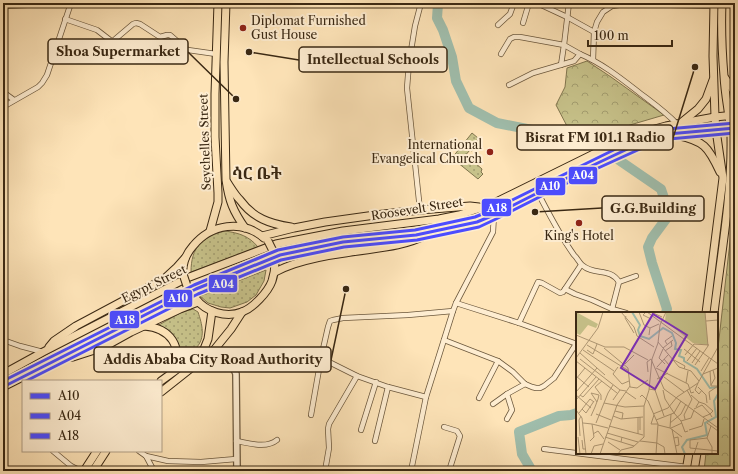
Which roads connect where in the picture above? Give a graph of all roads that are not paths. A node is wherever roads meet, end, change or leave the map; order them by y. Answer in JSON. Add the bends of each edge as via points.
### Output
{"nodes":[{"id":1,"x":70,"y":3,"type":"edge"},
{"id":2,"x":218,"y":3,"type":"edge"},
{"id":3,"x":226,"y":3,"type":"edge"},
{"id":4,"x":421,"y":3,"type":"edge"},
{"id":5,"x":514,"y":3,"type":"edge"},
{"id":6,"x":529,"y":3,"type":"edge"},
{"id":7,"x":537,"y":3,"type":"edge"},
{"id":8,"x":569,"y":3,"type":"edge"},
{"id":9,"x":722,"y":3,"type":"edge"},
{"id":10,"x":626,"y":4,"type":"edge"},
{"id":11,"x":678,"y":4,"type":"edge"},
{"id":12,"x":714,"y":4,"type":"edge"},
{"id":13,"x":547,"y":5,"type":"edge"},
{"id":14,"x":3,"y":6,"type":"edge"},
{"id":15,"x":27,"y":6,"type":"dead end"},
{"id":16,"x":567,"y":17,"type":"junction"},
{"id":17,"x":65,"y":19,"type":"junction"},
{"id":18,"x":523,"y":23,"type":"dead end"},
{"id":19,"x":498,"y":25,"type":"dead end"},
{"id":20,"x":594,"y":32,"type":"junction"},
{"id":21,"x":564,"y":45,"type":"junction"},
{"id":22,"x":216,"y":54,"type":"junction"},
{"id":23,"x":501,"y":54,"type":"dead end"},
{"id":24,"x":580,"y":54,"type":"junction"},
{"id":25,"x":593,"y":60,"type":"junction"},
{"id":26,"x":561,"y":65,"type":"junction"},
{"id":27,"x":724,"y":75,"type":"junction"},
{"id":28,"x":714,"y":78,"type":"junction"},
{"id":29,"x":509,"y":85,"type":"dead end"},
{"id":30,"x":3,"y":92,"type":"edge"},
{"id":31,"x":735,"y":93,"type":"edge"},
{"id":32,"x":14,"y":100,"type":"junction"},
{"id":33,"x":3,"y":107,"type":"edge"},
{"id":34,"x":732,"y":115,"type":"edge"},
{"id":35,"x":715,"y":117,"type":"junction"},
{"id":36,"x":679,"y":124,"type":"junction"},
{"id":37,"x":733,"y":129,"type":"edge"},
{"id":38,"x":716,"y":130,"type":"junction"},
{"id":39,"x":668,"y":134,"type":"junction"},
{"id":40,"x":735,"y":166,"type":"edge"},
{"id":41,"x":723,"y":178,"type":"junction"},
{"id":42,"x":226,"y":180,"type":"junction"},
{"id":43,"x":730,"y":182,"type":"junction"},
{"id":44,"x":538,"y":193,"type":"junction"},
{"id":45,"x":483,"y":208,"type":"junction"},
{"id":46,"x":420,"y":210,"type":"junction"},
{"id":47,"x":494,"y":215,"type":"junction"},
{"id":48,"x":245,"y":228,"type":"junction"},
{"id":49,"x":294,"y":228,"type":"junction"},
{"id":50,"x":210,"y":231,"type":"junction"},
{"id":51,"x":432,"y":232,"type":"junction"},
{"id":52,"x":265,"y":238,"type":"junction"},
{"id":53,"x":276,"y":244,"type":"joint"},
{"id":54,"x":280,"y":255,"type":"joint"},
{"id":55,"x":185,"y":258,"type":"junction"},
{"id":56,"x":581,"y":265,"type":"junction"},
{"id":57,"x":275,"y":272,"type":"junction"},
{"id":58,"x":636,"y":276,"type":"dead end"},
{"id":59,"x":619,"y":282,"type":"junction"},
{"id":60,"x":565,"y":289,"type":"junction"},
{"id":61,"x":196,"y":299,"type":"junction"},
{"id":62,"x":456,"y":303,"type":"junction"},
{"id":63,"x":612,"y":309,"type":"junction"},
{"id":64,"x":212,"y":311,"type":"junction"},
{"id":65,"x":242,"y":312,"type":"junction"},
{"id":66,"x":453,"y":312,"type":"junction"},
{"id":67,"x":622,"y":312,"type":"edge"},
{"id":68,"x":706,"y":312,"type":"edge"},
{"id":69,"x":714,"y":312,"type":"edge"},
{"id":70,"x":519,"y":323,"type":"junction"},
{"id":71,"x":144,"y":326,"type":"junction"},
{"id":72,"x":3,"y":340,"type":"edge"},
{"id":73,"x":444,"y":340,"type":"junction"},
{"id":74,"x":576,"y":344,"type":"edge"},
{"id":75,"x":214,"y":350,"type":"junction"},
{"id":76,"x":44,"y":351,"type":"junction"},
{"id":77,"x":59,"y":358,"type":"junction"},
{"id":78,"x":321,"y":358,"type":"junction"},
{"id":79,"x":498,"y":361,"type":"junction"},
{"id":80,"x":229,"y":362,"type":"junction"},
{"id":81,"x":3,"y":374,"type":"edge"},
{"id":82,"x":170,"y":374,"type":"junction"},
{"id":83,"x":357,"y":376,"type":"junction"},
{"id":84,"x":162,"y":380,"type":"edge"},
{"id":85,"x":376,"y":382,"type":"junction"},
{"id":86,"x":525,"y":384,"type":"junction"},
{"id":87,"x":3,"y":387,"type":"edge"},
{"id":88,"x":388,"y":387,"type":"junction"},
{"id":89,"x":162,"y":391,"type":"edge"},
{"id":90,"x":507,"y":394,"type":"junction"},
{"id":91,"x":426,"y":396,"type":"junction"},
{"id":92,"x":479,"y":398,"type":"dead end"},
{"id":93,"x":493,"y":404,"type":"dead end"},
{"id":94,"x":311,"y":415,"type":"dead end"},
{"id":95,"x":507,"y":420,"type":"dead end"},
{"id":96,"x":444,"y":427,"type":"dead end"},
{"id":97,"x":361,"y":430,"type":"dead end"},
{"id":98,"x":277,"y":440,"type":"dead end"},
{"id":99,"x":236,"y":441,"type":"junction"},
{"id":100,"x":375,"y":441,"type":"dead end"},
{"id":101,"x":544,"y":449,"type":"dead end"},
{"id":102,"x":53,"y":452,"type":"edge"},
{"id":103,"x":96,"y":452,"type":"edge"},
{"id":104,"x":105,"y":452,"type":"edge"},
{"id":105,"x":140,"y":452,"type":"edge"},
{"id":106,"x":576,"y":454,"type":"edge"},
{"id":107,"x":580,"y":454,"type":"edge"},
{"id":108,"x":689,"y":454,"type":"edge"},
{"id":109,"x":697,"y":454,"type":"edge"},
{"id":110,"x":146,"y":456,"type":"junction"},
{"id":111,"x":236,"y":459,"type":"junction"},
{"id":112,"x":686,"y":469,"type":"edge"},
{"id":113,"x":80,"y":471,"type":"edge"},
{"id":114,"x":84,"y":471,"type":"edge"},
{"id":115,"x":93,"y":471,"type":"edge"},
{"id":116,"x":154,"y":471,"type":"edge"},
{"id":117,"x":237,"y":471,"type":"edge"},
{"id":118,"x":326,"y":471,"type":"edge"},
{"id":119,"x":411,"y":471,"type":"edge"},
{"id":120,"x":449,"y":471,"type":"edge"},
{"id":121,"x":694,"y":471,"type":"edge"}],
"edges":[{"from":1,"to":17,"type":"street"},
{"from":2,"to":22,"type":"main road","name":"Seychelles Street"},
{"from":3,"to":42,"type":"main road","name":"Seychelles Street"},
{"from":4,"to":46,"type":"street","via":[[415,26],[407,88]]},
{"from":5,"to":19,"type":"street","via":[[510,14]]},
{"from":6,"to":18,"type":"street"},
{"from":7,"to":13,"type":"street"},
{"from":8,"to":16,"type":"street"},
{"from":9,"to":27,"type":"main road"},
{"from":10,"to":11,"type":"street"},
{"from":10,"to":20,"type":"street","via":[[612,6],[603,12]]},
{"from":11,"to":12,"type":"street"},
{"from":12,"to":28,"type":"main road"},
{"from":13,"to":16,"type":"street"},
{"from":14,"to":15,"type":"street"},
{"from":16,"to":20,"type":"street"},
{"from":16,"to":21,"type":"street"},
{"from":17,"to":22,"type":"street","via":[[97,30],[110,40],[136,23],[160,37],[170,35],[188,50]]},
{"from":17,"to":32,"type":"street","via":[[47,75],[38,87]]},
{"from":20,"to":25,"type":"street"},
{"from":21,"to":23,"type":"street","via":[[514,37]]},
{"from":21,"to":24,"type":"street"},
{"from":21,"to":26,"type":"street"},
{"from":22,"to":50,"type":"main road","name":"Seychelles Street","via":[[215,137],[218,202]]},
{"from":24,"to":25,"type":"street"},
{"from":24,"to":26,"type":"street","via":[[574,61]]},
{"from":25,"to":36,"type":"street","via":[[622,79]]},
{"from":26,"to":29,"type":"street","via":[[533,73]]},
{"from":27,"to":31,"type":"main road"},
{"from":27,"to":34,"type":"main road"},
{"from":28,"to":35,"type":"main road"},
{"from":28,"to":36,"type":"main road","via":[[706,99]]},
{"from":30,"to":32,"type":"street"},
{"from":32,"to":33,"type":"street"},
{"from":34,"to":35,"type":"main road","name":"Roosevelt Street"},
{"from":34,"to":37,"type":"main road"},
{"from":35,"to":36,"type":"main road","name":"Roosevelt Street"},
{"from":35,"to":38,"type":"main road"},
{"from":36,"to":45,"type":"main road","name":"Roosevelt Street","via":[[640,133],[618,142]]},
{"from":37,"to":38,"type":"main road","name":"Roosevelt Street"},
{"from":37,"to":43,"type":"main road"},
{"from":38,"to":39,"type":"main road","name":"Roosevelt Street"},
{"from":38,"to":41,"type":"main road"},
{"from":39,"to":41,"type":"main road","via":[[689,138],[705,147],[712,155]]},
{"from":39,"to":44,"type":"main road","name":"Roosevelt Street","via":[[638,144]]},
{"from":40,"to":43,"type":"main road"},
{"from":41,"to":68,"type":"main road"},
{"from":42,"to":48,"type":"main road","name":"Seychelles Street","via":[[234,210]]},
{"from":42,"to":49,"type":"main road","via":[[240,201],[260,218]]},
{"from":43,"to":69,"type":"main road"},
{"from":44,"to":47,"type":"main road","name":"Roosevelt Street"},
{"from":44,"to":56,"type":"street"},
{"from":45,"to":46,"type":"main road","via":[[470,206]]},
{"from":45,"to":53,"type":"main road","name":"Roosevelt Street","via":[[439,219],[343,231]]},
{"from":46,"to":49,"type":"main road"},
{"from":47,"to":51,"type":"main road","name":"Roosevelt Street","via":[[464,226]]},
{"from":47,"to":62,"type":"street","via":[[494,232]]},
{"from":48,"to":50,"type":"main road","via":[[233,226]]},
{"from":48,"to":52,"type":"main road"},
{"from":49,"to":52,"type":"main road"},
{"from":50,"to":55,"type":"main road","via":[[199,239]]},
{"from":51,"to":54,"type":"main road","name":"Roosevelt Street","via":[[343,242]]},
{"from":51,"to":57,"type":"main road","via":[[410,243],[301,262]]},
{"from":52,"to":57,"type":"main road","bridge":true,"via":[[272,250]]},
{"from":53,"to":76,"type":"main road","name":"Egypt Street","via":[[187,278]]},
{"from":54,"to":77,"type":"main road","name":"Egypt Street","via":[[196,289]]},
{"from":55,"to":61,"type":"main road","bridge":true,"via":[[183,274]]},
{"from":55,"to":76,"type":"main road","via":[[164,279],[76,326]]},
{"from":56,"to":59,"type":"street","via":[[591,271],[612,274]]},
{"from":56,"to":60,"type":"street"},
{"from":57,"to":65,"type":"main road","via":[[266,291]]},
{"from":58,"to":59,"type":"street"},
{"from":59,"to":63,"type":"street"},
{"from":60,"to":63,"type":"street"},
{"from":60,"to":70,"type":"street","via":[[560,293],[538,282]]},
{"from":61,"to":64,"type":"main road"},
{"from":61,"to":71,"type":"main road"},
{"from":62,"to":66,"type":"street"},
{"from":62,"to":70,"type":"street"},
{"from":63,"to":67,"type":"street"},
{"from":64,"to":65,"type":"main road","via":[[228,314]]},
{"from":64,"to":82,"type":"main road","via":[[204,349]]},
{"from":65,"to":75,"type":"main road"},
{"from":66,"to":73,"type":"street"},
{"from":66,"to":78,"type":"street","via":[[343,318],[330,321]]},
{"from":70,"to":74,"type":"street"},
{"from":71,"to":77,"type":"main road","via":[[104,347],[73,357]]},
{"from":71,"to":82,"type":"main road","via":[[160,330],[172,339],[176,349],[176,360]]},
{"from":72,"to":76,"type":"street"},
{"from":73,"to":79,"type":"street"},
{"from":73,"to":91,"type":"street"},
{"from":74,"to":86,"type":"street","via":[[549,382],[540,388]]},
{"from":75,"to":80,"type":"street"},
{"from":75,"to":89,"type":"main road"},
{"from":76,"to":81,"type":"main road","name":"Egypt Street"},
{"from":77,"to":87,"type":"main road","name":"Egypt Street"},
{"from":78,"to":80,"type":"street","via":[[294,356]]},
{"from":78,"to":83,"type":"street"},
{"from":78,"to":94,"type":"street"},
{"from":79,"to":86,"type":"street"},
{"from":79,"to":92,"type":"street"},
{"from":80,"to":99,"type":"street","via":[[236,374]]},
{"from":82,"to":84,"type":"main road"},
{"from":83,"to":85,"type":"street"},
{"from":83,"to":118,"type":"street","via":[[329,424]]},
{"from":85,"to":88,"type":"street"},
{"from":85,"to":97,"type":"street"},
{"from":86,"to":90,"type":"street"},
{"from":88,"to":91,"type":"street"},
{"from":88,"to":100,"type":"street"},
{"from":90,"to":93,"type":"street"},
{"from":90,"to":95,"type":"street","via":[[512,410]]},
{"from":91,"to":119,"type":"street"},
{"from":96,"to":120,"type":"street","via":[[457,431],[460,436]]},
{"from":98,"to":99,"type":"street","via":[[273,444],[262,445]]},
{"from":99,"to":111,"type":"street"},
{"from":101,"to":106,"type":"street"},
{"from":102,"to":113,"type":"street"},
{"from":103,"to":114,"type":"main road"},
{"from":104,"to":115,"type":"main road"},
{"from":105,"to":110,"type":"street"},
{"from":107,"to":112,"type":"street"},
{"from":108,"to":112,"type":"main road"},
{"from":109,"to":121,"type":"main road"},
{"from":110,"to":111,"type":"street","via":[[168,461]]},
{"from":110,"to":116,"type":"street"},
{"from":111,"to":117,"type":"street"}]}
